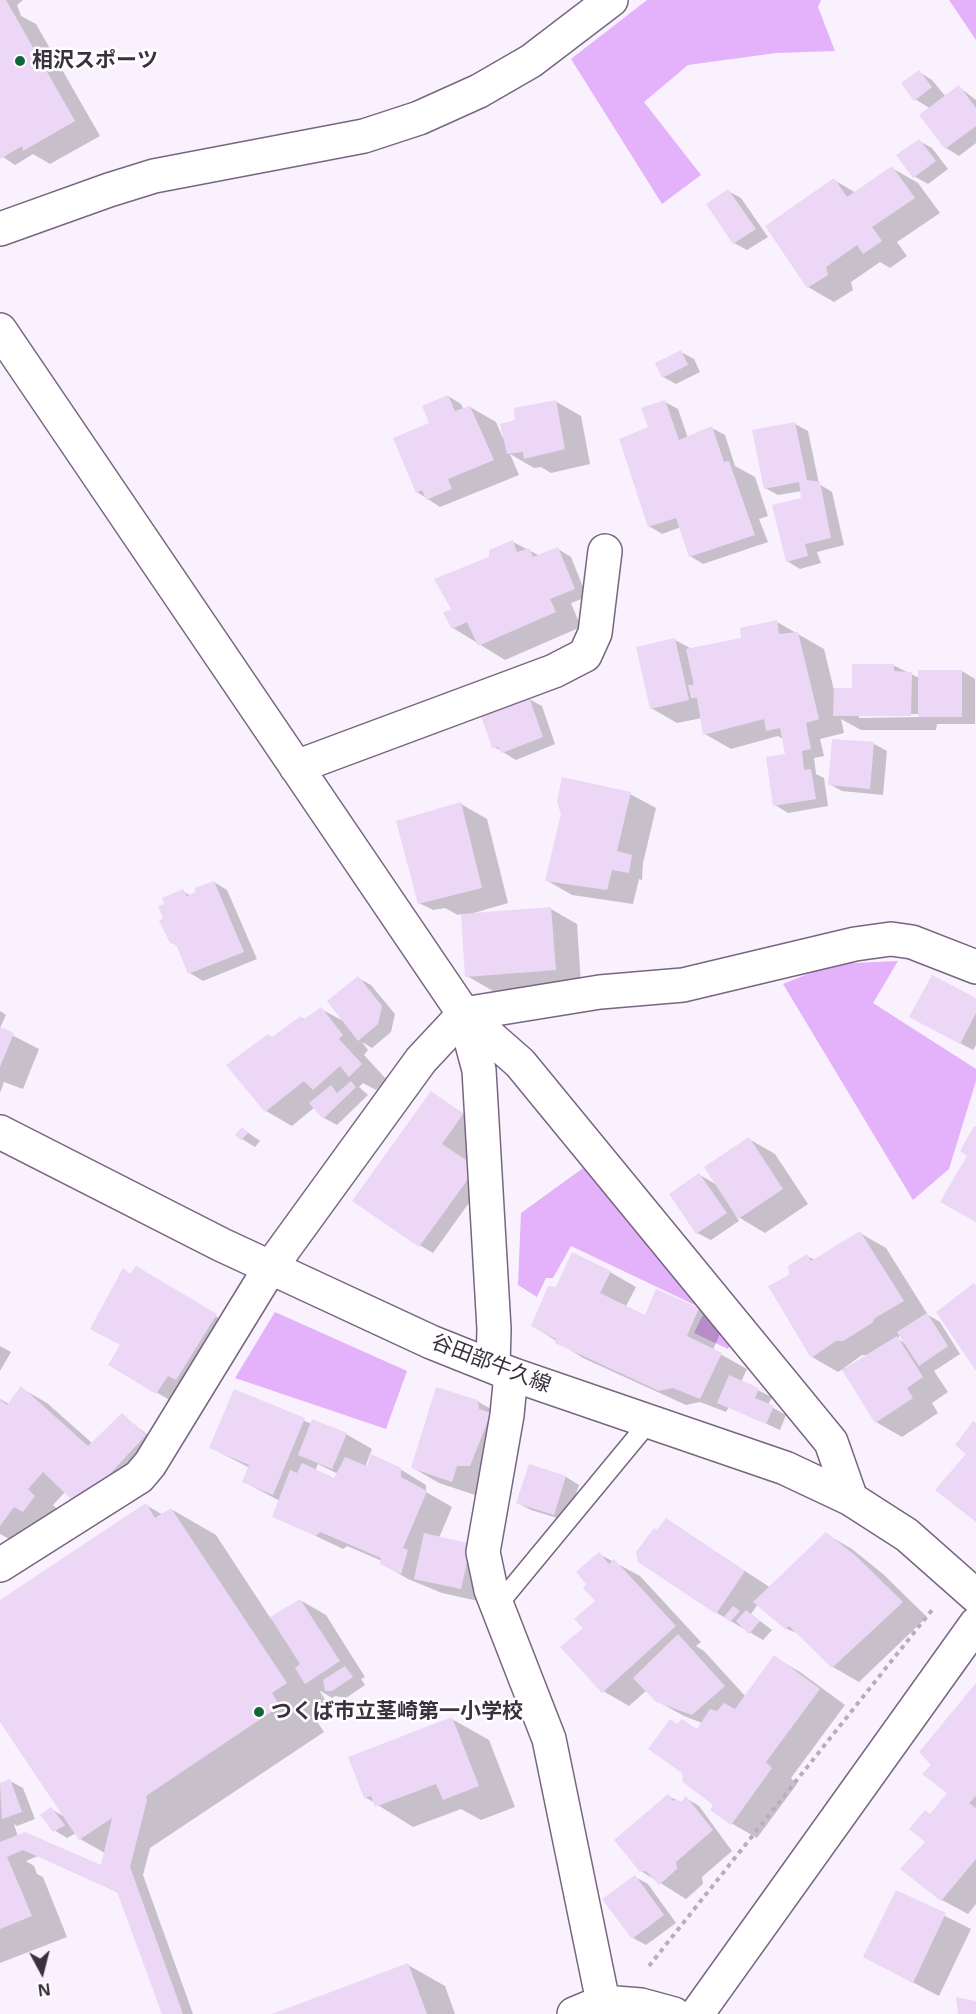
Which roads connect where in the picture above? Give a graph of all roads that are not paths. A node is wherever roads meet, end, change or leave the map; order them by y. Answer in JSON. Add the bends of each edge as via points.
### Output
{"nodes":[{"id":1,"x":611,"y":0,"type":"edge"},
{"id":2,"x":0,"y":229,"type":"edge"},
{"id":3,"x":0,"y":330,"type":"edge"},
{"id":4,"x":605,"y":551,"type":"dead end"},
{"id":5,"x":296,"y":767,"type":"junction"},
{"id":6,"x":976,"y":967,"type":"edge"},
{"id":7,"x":464,"y":1014,"type":"junction"},
{"id":8,"x":0,"y":1132,"type":"edge"},
{"id":9,"x":270,"y":1268,"type":"junction"},
{"id":10,"x":502,"y":1370,"type":"junction"},
{"id":11,"x":650,"y":1422,"type":"junction"},
{"id":12,"x":851,"y":1499,"type":"junction"},
{"id":13,"x":0,"y":1565,"type":"edge"},
{"id":14,"x":976,"y":1596,"type":"edge"},
{"id":15,"x":497,"y":1606,"type":"junction"},
{"id":16,"x":976,"y":1624,"type":"edge"},
{"id":17,"x":589,"y":2008,"type":"edge"},
{"id":18,"x":674,"y":2014,"type":"edge"},
{"id":19,"x":697,"y":2014,"type":"edge"}],
"edges":[{"from":1,"to":2,"type":"street","via":[[531,62],[419,118],[364,136],[154,176]]},
{"from":3,"to":5,"type":"street"},
{"from":4,"to":5,"type":"street","via":[[596,633],[585,655],[554,671]]},
{"from":5,"to":7,"type":"street"},
{"from":6,"to":7,"type":"street","via":[[912,942],[891,939],[683,985],[600,992]]},
{"from":7,"to":9,"type":"street","via":[[421,1060]]},
{"from":7,"to":10,"type":"street","via":[[479,1070],[494,1329]]},
{"from":7,"to":12,"type":"street","via":[[520,1063],[831,1442]]},
{"from":8,"to":9,"type":"street","name":"谷田部牛久線"},
{"from":9,"to":10,"type":"street","name":"谷田部牛久線"},
{"from":9,"to":13,"type":"street","via":[[139,1477]]},
{"from":10,"to":11,"type":"street","name":"谷田部牛久線"},
{"from":10,"to":15,"type":"street","via":[[507,1415],[483,1552]]},
{"from":11,"to":12,"type":"street","name":"谷田部牛久線","via":[[785,1468]]},
{"from":11,"to":15,"type":"lane"},
{"from":12,"to":14,"type":"street","name":"谷田部牛久線","via":[[907,1535]]},
{"from":15,"to":17,"type":"street","via":[[549,1739]]},
{"from":16,"to":19,"type":"street"},
{"from":17,"to":18,"type":"street","via":[[641,2006]]}]}
